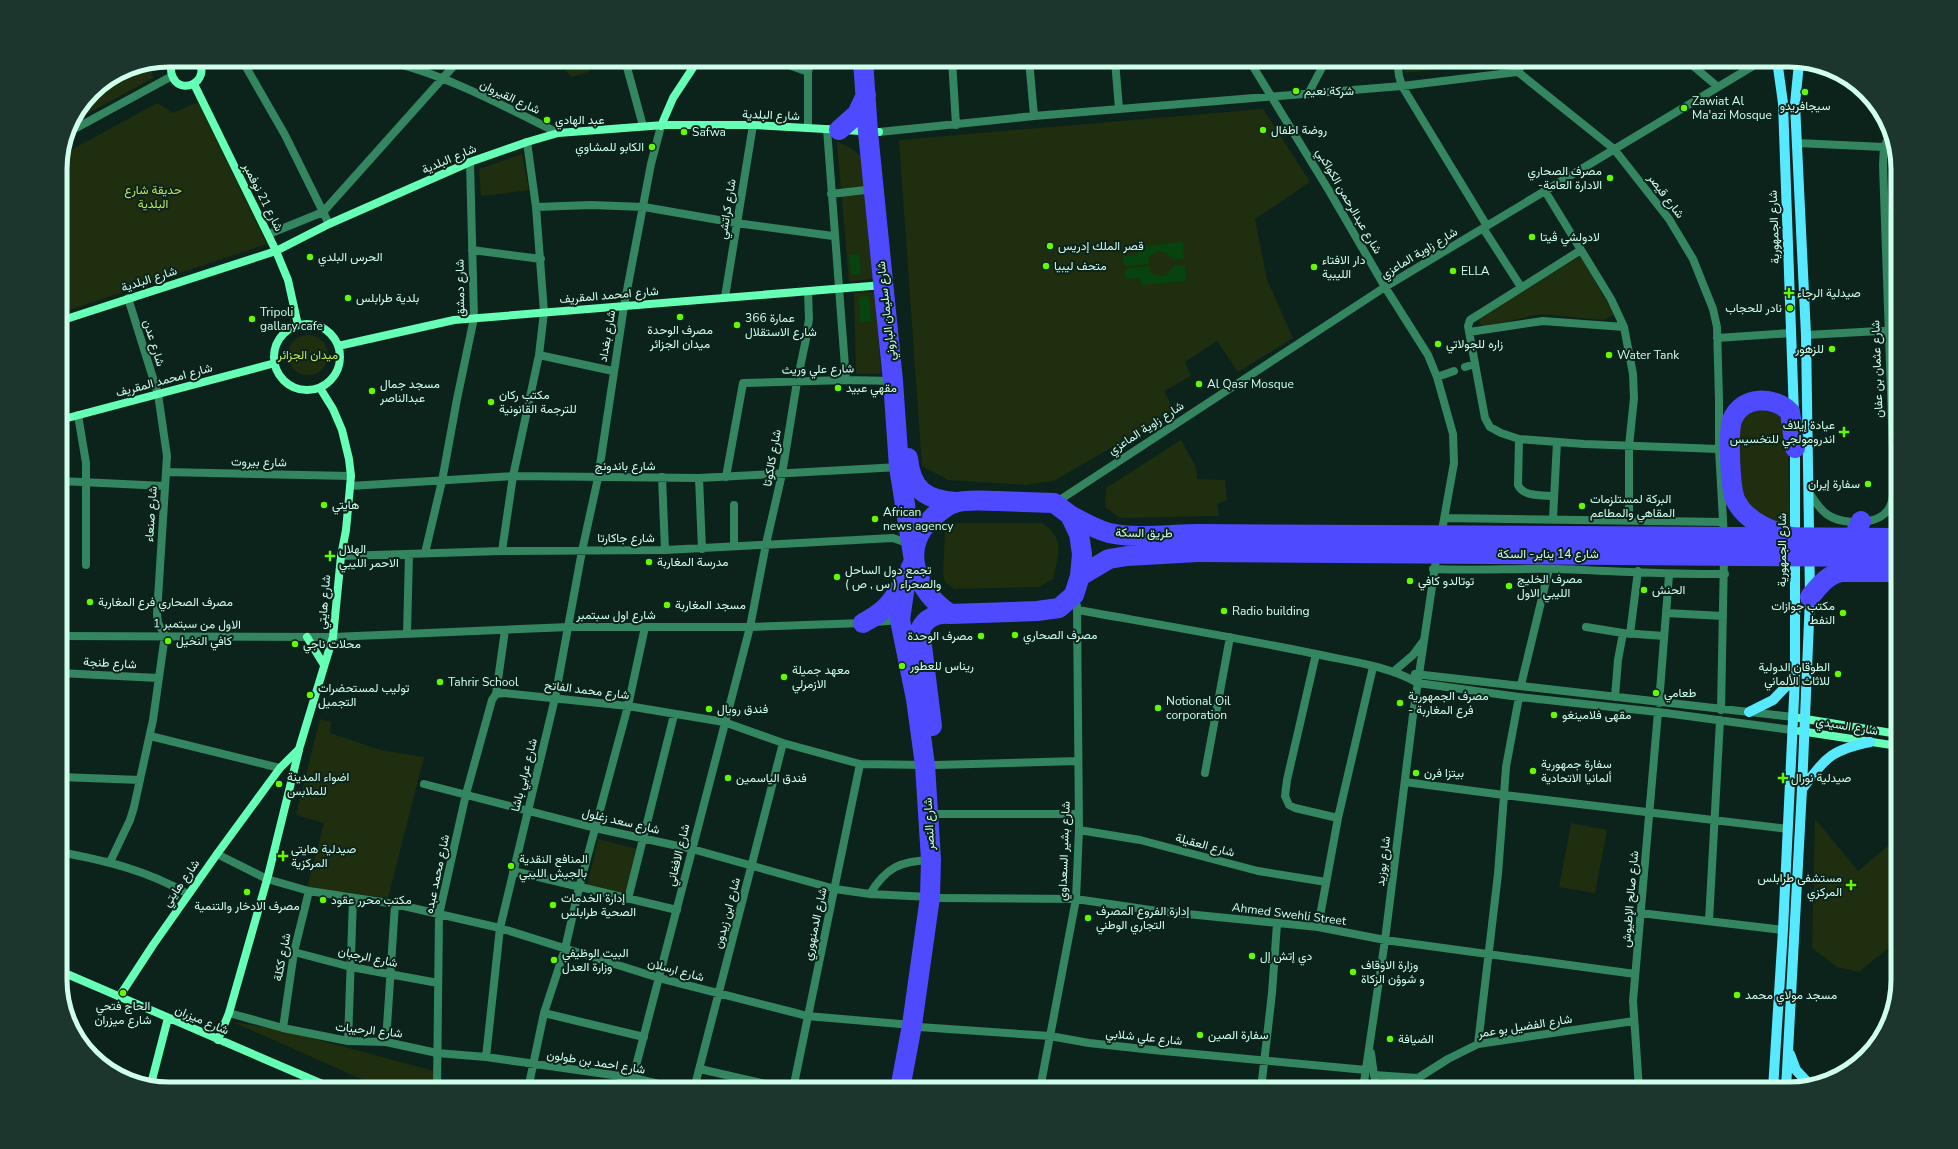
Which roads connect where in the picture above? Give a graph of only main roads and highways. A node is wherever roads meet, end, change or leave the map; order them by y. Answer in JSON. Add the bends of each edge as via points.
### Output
{"nodes":[{"id":1,"x":864,"y":67,"type":"edge"},
{"id":2,"x":874,"y":67,"type":"edge"},
{"id":3,"x":1778,"y":67,"type":"edge"},
{"id":4,"x":1798,"y":68,"type":"edge"},
{"id":5,"x":867,"y":93,"type":"junction"},
{"id":6,"x":833,"y":129,"type":"road end"},
{"id":7,"x":874,"y":132,"type":"junction"},
{"id":8,"x":1795,"y":448,"type":"junction"},
{"id":9,"x":956,"y":502,"type":"junction"},
{"id":10,"x":1054,"y":503,"type":"joint"},
{"id":11,"x":1070,"y":515,"type":"junction"},
{"id":12,"x":1860,"y":521,"type":"road end"},
{"id":13,"x":1793,"y":538,"type":"junction"},
{"id":14,"x":1891,"y":538,"type":"edge"},
{"id":15,"x":1198,"y":543,"type":"junction"},
{"id":16,"x":1891,"y":557,"type":"edge"},
{"id":17,"x":910,"y":561,"type":"junction"},
{"id":18,"x":1860,"y":572,"type":"junction"},
{"id":19,"x":1891,"y":572,"type":"edge"},
{"id":20,"x":1080,"y":576,"type":"junction"},
{"id":21,"x":1810,"y":597,"type":"junction"},
{"id":22,"x":918,"y":620,"type":"junction"},
{"id":23,"x":863,"y":623,"type":"road end"},
{"id":24,"x":1795,"y":677,"type":"junction"},
{"id":25,"x":1748,"y":712,"type":"road end"},
{"id":26,"x":1870,"y":742,"type":"road end"},
{"id":27,"x":930,"y":765,"type":"junction"},
{"id":28,"x":1802,"y":789,"type":"junction"},
{"id":29,"x":934,"y":897,"type":"junction"},
{"id":30,"x":915,"y":1026,"type":"junction"},
{"id":31,"x":1789,"y":1045,"type":"junction"},
{"id":32,"x":1806,"y":1081,"type":"edge"},
{"id":33,"x":902,"y":1082,"type":"edge"},
{"id":34,"x":909,"y":1082,"type":"edge"},
{"id":35,"x":1773,"y":1082,"type":"edge"},
{"id":36,"x":1786,"y":1082,"type":"edge"}],
"edges":[{"from":1,"to":5,"type":"highway","name":"شارع سليمان الباروني"},
{"from":2,"to":7,"type":"highway","name":"شارع سليمان الباروني"},
{"from":3,"to":8,"type":"main road","name":"شارع الجمهورية","via":[[1783,103]]},
{"from":4,"to":21,"type":"main road","via":[[1795,104],[1806,335]]},
{"from":5,"to":6,"type":"highway","via":[[857,114]]},
{"from":5,"to":7,"type":"highway","name":"شارع سليمان الباروني"},
{"from":7,"to":9,"type":"highway","name":"شارع سليمان الباروني","via":[[890,225],[909,466],[912,478],[924,494],[942,501]]},
{"from":7,"to":17,"type":"highway","name":"شارع سليمان الباروني","via":[[874,189]]},
{"from":8,"to":13,"type":"highway","via":[[1790,412],[1776,402],[1756,400],[1746,404],[1732,420],[1731,476],[1735,499],[1749,517],[1759,524]]},
{"from":8,"to":24,"type":"main road","name":"شارع الجمهورية"},
{"from":9,"to":10,"type":"highway","name":"شارع سليمان الباروني"},
{"from":9,"to":17,"type":"highway","name":"شارع النصر","via":[[945,507],[925,526],[918,537]]},
{"from":10,"to":11,"type":"highway","name":"طريق السكة"},
{"from":11,"to":15,"type":"highway","name":"طريق السكة","via":[[1092,527],[1111,533]]},
{"from":11,"to":20,"type":"highway","via":[[1079,534],[1082,554]]},
{"from":12,"to":18,"type":"highway","via":[[1855,530],[1852,546]]},
{"from":13,"to":14,"type":"highway","name":"شارع 14 يناير- السكة","bridge":true},
{"from":13,"to":15,"type":"highway","name":"شارع 14 يناير- السكة","bridge":true},
{"from":15,"to":16,"type":"highway","name":"شارع 14 يناير- السكة","bridge":true},
{"from":15,"to":20,"type":"highway","name":"طريق السكة","via":[[1109,559]]},
{"from":17,"to":22,"type":"highway","name":"شارع النصر"},
{"from":17,"to":22,"type":"highway","via":[[925,589],[938,606]]},
{"from":17,"to":23,"type":"highway","via":[[894,599],[881,614]]},
{"from":18,"to":19,"type":"highway"},
{"from":18,"to":21,"type":"highway","via":[[1833,574]]},
{"from":20,"to":22,"type":"highway","via":[[1076,602],[1059,608]]},
{"from":21,"to":28,"type":"main road"},
{"from":22,"to":27,"type":"highway","name":"شارع النصر","via":[[930,698]]},
{"from":24,"to":25,"type":"main road","via":[[1773,700]]},
{"from":24,"to":35,"type":"main road","name":"شارع الجمهورية","via":[[1784,930]]},
{"from":26,"to":28,"type":"main road","via":[[1849,746],[1833,753]]},
{"from":27,"to":29,"type":"highway","name":"شارع النصر"},
{"from":27,"to":29,"type":"highway","name":"شارع النصر","via":[[938,814],[940,859]]},
{"from":28,"to":31,"type":"main road"},
{"from":29,"to":30,"type":"highway","name":"شارع النصر"},
{"from":30,"to":33,"type":"highway","name":"شارع النصر"},
{"from":30,"to":34,"type":"highway","name":"شارع النصر"},
{"from":31,"to":32,"type":"main road","via":[[1792,1062]]},
{"from":31,"to":36,"type":"main road"}]}
